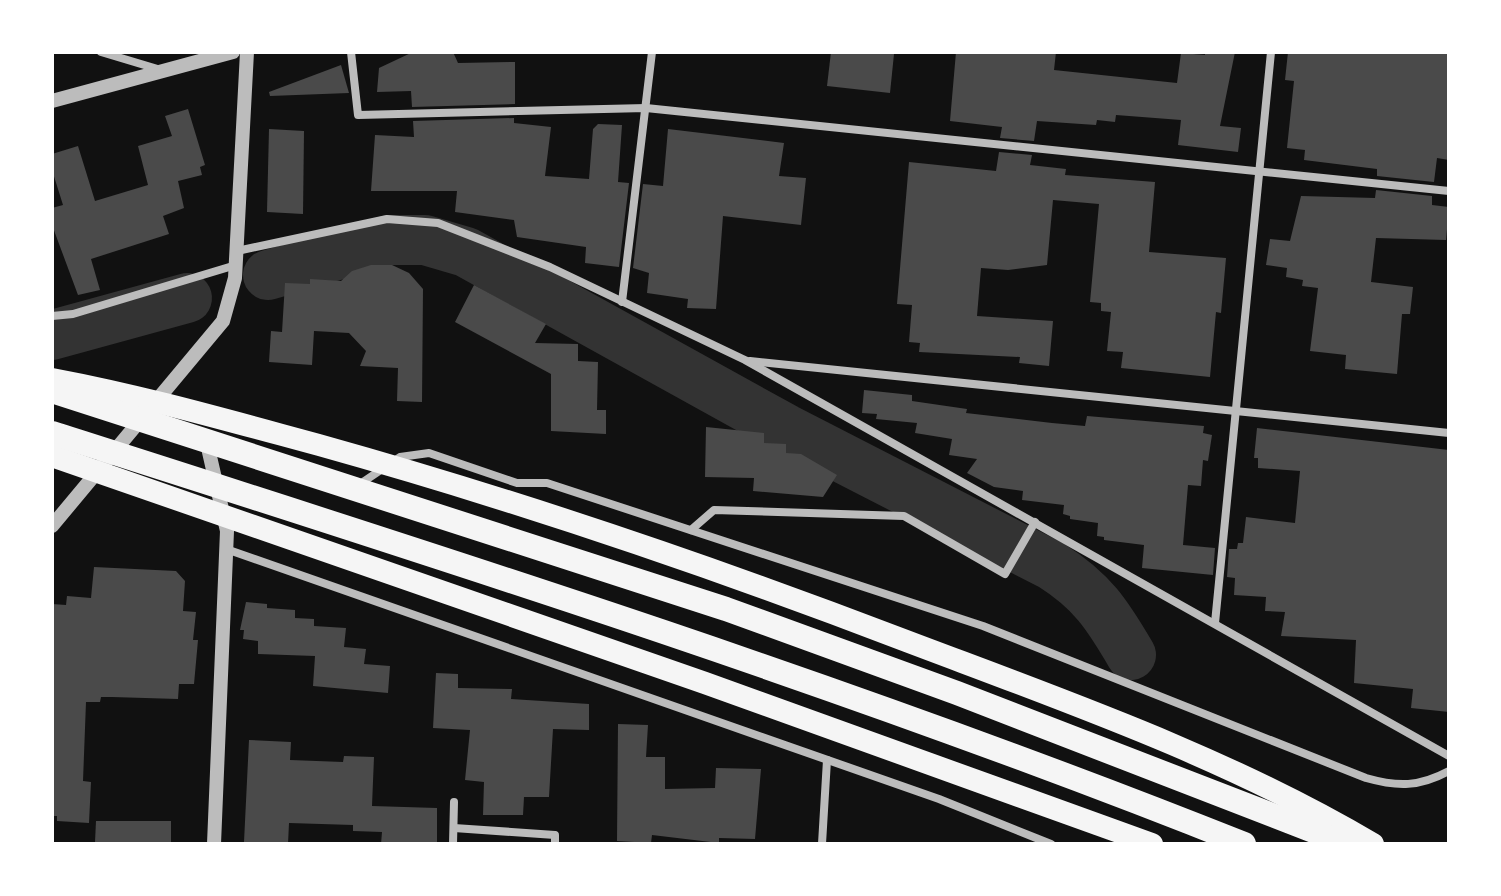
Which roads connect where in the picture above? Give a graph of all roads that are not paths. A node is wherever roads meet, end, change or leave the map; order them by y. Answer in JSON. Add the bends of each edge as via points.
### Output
{"nodes":[{"id":1,"x":101,"y":52,"type":"edge"},
{"id":2,"x":233,"y":52,"type":"edge"},
{"id":3,"x":247,"y":52,"type":"edge"},
{"id":4,"x":351,"y":52,"type":"edge"},
{"id":5,"x":652,"y":52,"type":"edge"},
{"id":6,"x":1271,"y":52,"type":"edge"},
{"id":7,"x":166,"y":71,"type":"junction"},
{"id":8,"x":52,"y":101,"type":"edge"},
{"id":9,"x":646,"y":108,"type":"junction"},
{"id":10,"x":1259,"y":171,"type":"junction"},
{"id":11,"x":1449,"y":191,"type":"edge"},
{"id":12,"x":236,"y":258,"type":"junction"},
{"id":13,"x":622,"y":302,"type":"junction"},
{"id":14,"x":52,"y":316,"type":"edge"},
{"id":15,"x":745,"y":360,"type":"junction"},
{"id":16,"x":52,"y":379,"type":"edge"},
{"id":17,"x":52,"y":390,"type":"edge"},
{"id":18,"x":1236,"y":410,"type":"junction"},
{"id":19,"x":144,"y":416,"type":"junction"},
{"id":20,"x":1449,"y":433,"type":"edge"},
{"id":21,"x":205,"y":434,"type":"junction"},
{"id":22,"x":52,"y":436,"type":"edge"},
{"id":23,"x":52,"y":456,"type":"edge"},
{"id":24,"x":110,"y":457,"type":"junction"},
{"id":25,"x":360,"y":484,"type":"junction"},
{"id":26,"x":218,"y":491,"type":"junction"},
{"id":27,"x":1035,"y":522,"type":"junction"},
{"id":28,"x":52,"y":526,"type":"edge"},
{"id":29,"x":691,"y":530,"type":"junction"},
{"id":30,"x":226,"y":549,"type":"junction"},
{"id":31,"x":1215,"y":623,"type":"junction"},
{"id":32,"x":1449,"y":756,"type":"edge"},
{"id":33,"x":827,"y":760,"type":"junction"},
{"id":34,"x":1449,"y":771,"type":"edge"},
{"id":35,"x":454,"y":802,"type":"dead end"},
{"id":36,"x":454,"y":828,"type":"junction"},
{"id":37,"x":214,"y":844,"type":"edge"},
{"id":38,"x":453,"y":844,"type":"edge"},
{"id":39,"x":555,"y":844,"type":"edge"},
{"id":40,"x":822,"y":844,"type":"edge"},
{"id":41,"x":1051,"y":844,"type":"edge"},
{"id":42,"x":1152,"y":844,"type":"edge"},
{"id":43,"x":1219,"y":844,"type":"edge"},
{"id":44,"x":1244,"y":844,"type":"edge"},
{"id":45,"x":1347,"y":844,"type":"edge"},
{"id":46,"x":1360,"y":844,"type":"edge"},
{"id":47,"x":1373,"y":844,"type":"edge"}],
"edges":[{"from":1,"to":7,"type":"street"},
{"from":2,"to":7,"type":"street"},
{"from":3,"to":12,"type":"street"},
{"from":4,"to":9,"type":"street","via":[[358,115]]},
{"from":5,"to":9,"type":"street"},
{"from":6,"to":10,"type":"street"},
{"from":7,"to":8,"type":"street"},
{"from":9,"to":10,"type":"street"},
{"from":9,"to":13,"type":"street"},
{"from":10,"to":11,"type":"street"},
{"from":10,"to":18,"type":"street"},
{"from":12,"to":13,"type":"street","via":[[387,219],[438,223]]},
{"from":12,"to":14,"type":"street","via":[[73,314]]},
{"from":12,"to":19,"type":"street","via":[[223,321]]},
{"from":13,"to":15,"type":"street"},
{"from":15,"to":18,"type":"street"},
{"from":15,"to":27,"type":"street"},
{"from":16,"to":47,"type":"highway","via":[[139,395],[616,535],[966,663],[1246,775]]},
{"from":17,"to":19,"type":"highway"},
{"from":17,"to":45,"type":"highway","via":[[726,609]]},
{"from":18,"to":20,"type":"street"},
{"from":18,"to":31,"type":"street"},
{"from":19,"to":21,"type":"highway"},
{"from":19,"to":24,"type":"street"},
{"from":21,"to":25,"type":"highway"},
{"from":21,"to":26,"type":"street"},
{"from":22,"to":24,"type":"highway"},
{"from":22,"to":44,"type":"highway","via":[[717,649]]},
{"from":23,"to":42,"type":"highway"},
{"from":24,"to":26,"type":"highway"},
{"from":24,"to":28,"type":"street"},
{"from":25,"to":29,"type":"street","via":[[400,457],[429,453],[517,483],[547,483]]},
{"from":25,"to":46,"type":"highway","via":[[728,606]]},
{"from":26,"to":30,"type":"street"},
{"from":26,"to":43,"type":"highway","via":[[941,733]]},
{"from":27,"to":29,"type":"street","via":[[1005,574],[904,516],[714,510]]},
{"from":27,"to":31,"type":"street"},
{"from":29,"to":34,"type":"street","via":[[983,626],[1366,778],[1396,786],[1426,783]]},
{"from":30,"to":33,"type":"street"},
{"from":30,"to":37,"type":"street"},
{"from":31,"to":32,"type":"street"},
{"from":33,"to":40,"type":"street"},
{"from":33,"to":41,"type":"street"},
{"from":35,"to":36,"type":"street"},
{"from":36,"to":38,"type":"street"},
{"from":36,"to":39,"type":"street","via":[[555,835]]}]}
